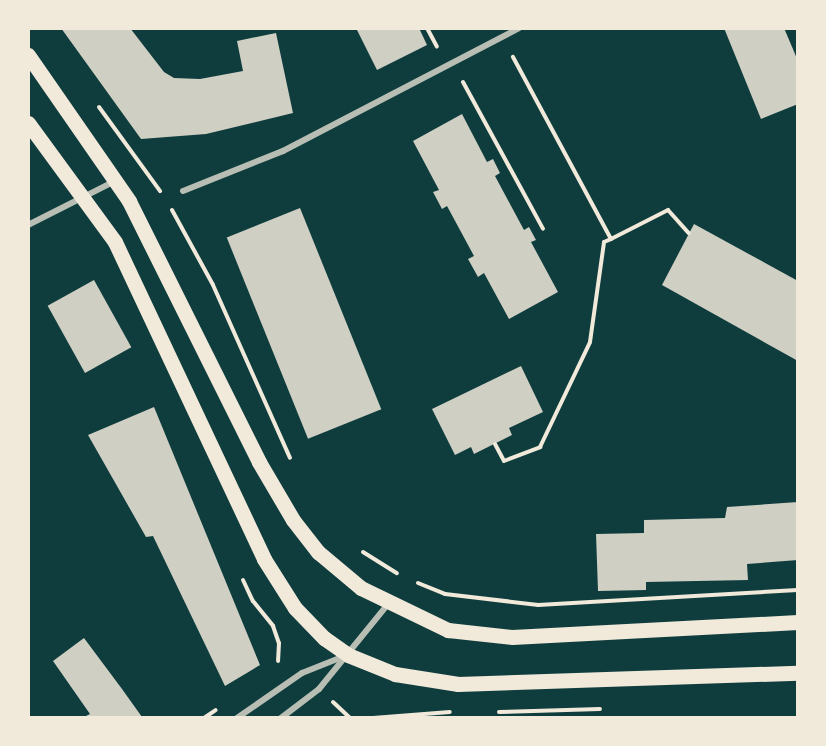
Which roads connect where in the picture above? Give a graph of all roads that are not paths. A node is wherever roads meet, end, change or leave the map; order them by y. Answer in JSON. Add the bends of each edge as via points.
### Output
{"nodes":[{"id":1,"x":519,"y":28,"type":"edge"},
{"id":2,"x":28,"y":55,"type":"edge"},
{"id":3,"x":28,"y":123,"type":"edge"},
{"id":4,"x":115,"y":181,"type":"junction"},
{"id":5,"x":183,"y":191,"type":"dead end"},
{"id":6,"x":86,"y":198,"type":"junction"},
{"id":7,"x":28,"y":225,"type":"edge"},
{"id":8,"x":388,"y":604,"type":"junction"},
{"id":9,"x":798,"y":622,"type":"edge"},
{"id":10,"x":348,"y":655,"type":"junction"},
{"id":11,"x":798,"y":673,"type":"edge"},
{"id":12,"x":237,"y":717,"type":"edge"},
{"id":13,"x":281,"y":717,"type":"edge"}],
"edges":[{"from":1,"to":5,"type":"street","via":[[283,151]]},
{"from":2,"to":4,"type":"main road"},
{"from":3,"to":6,"type":"main road"},
{"from":4,"to":6,"type":"street"},
{"from":4,"to":8,"type":"main road","via":[[129,201],[292,520],[339,571]]},
{"from":6,"to":7,"type":"street"},
{"from":6,"to":10,"type":"main road","via":[[115,242],[178,371],[227,487],[270,570],[295,608],[324,638]]},
{"from":8,"to":9,"type":"main road","via":[[448,630],[512,637]]},
{"from":8,"to":10,"type":"street"},
{"from":10,"to":11,"type":"main road","via":[[395,674],[458,684]]},
{"from":10,"to":12,"type":"street","via":[[302,673]]},
{"from":10,"to":13,"type":"street","via":[[319,689]]}]}
